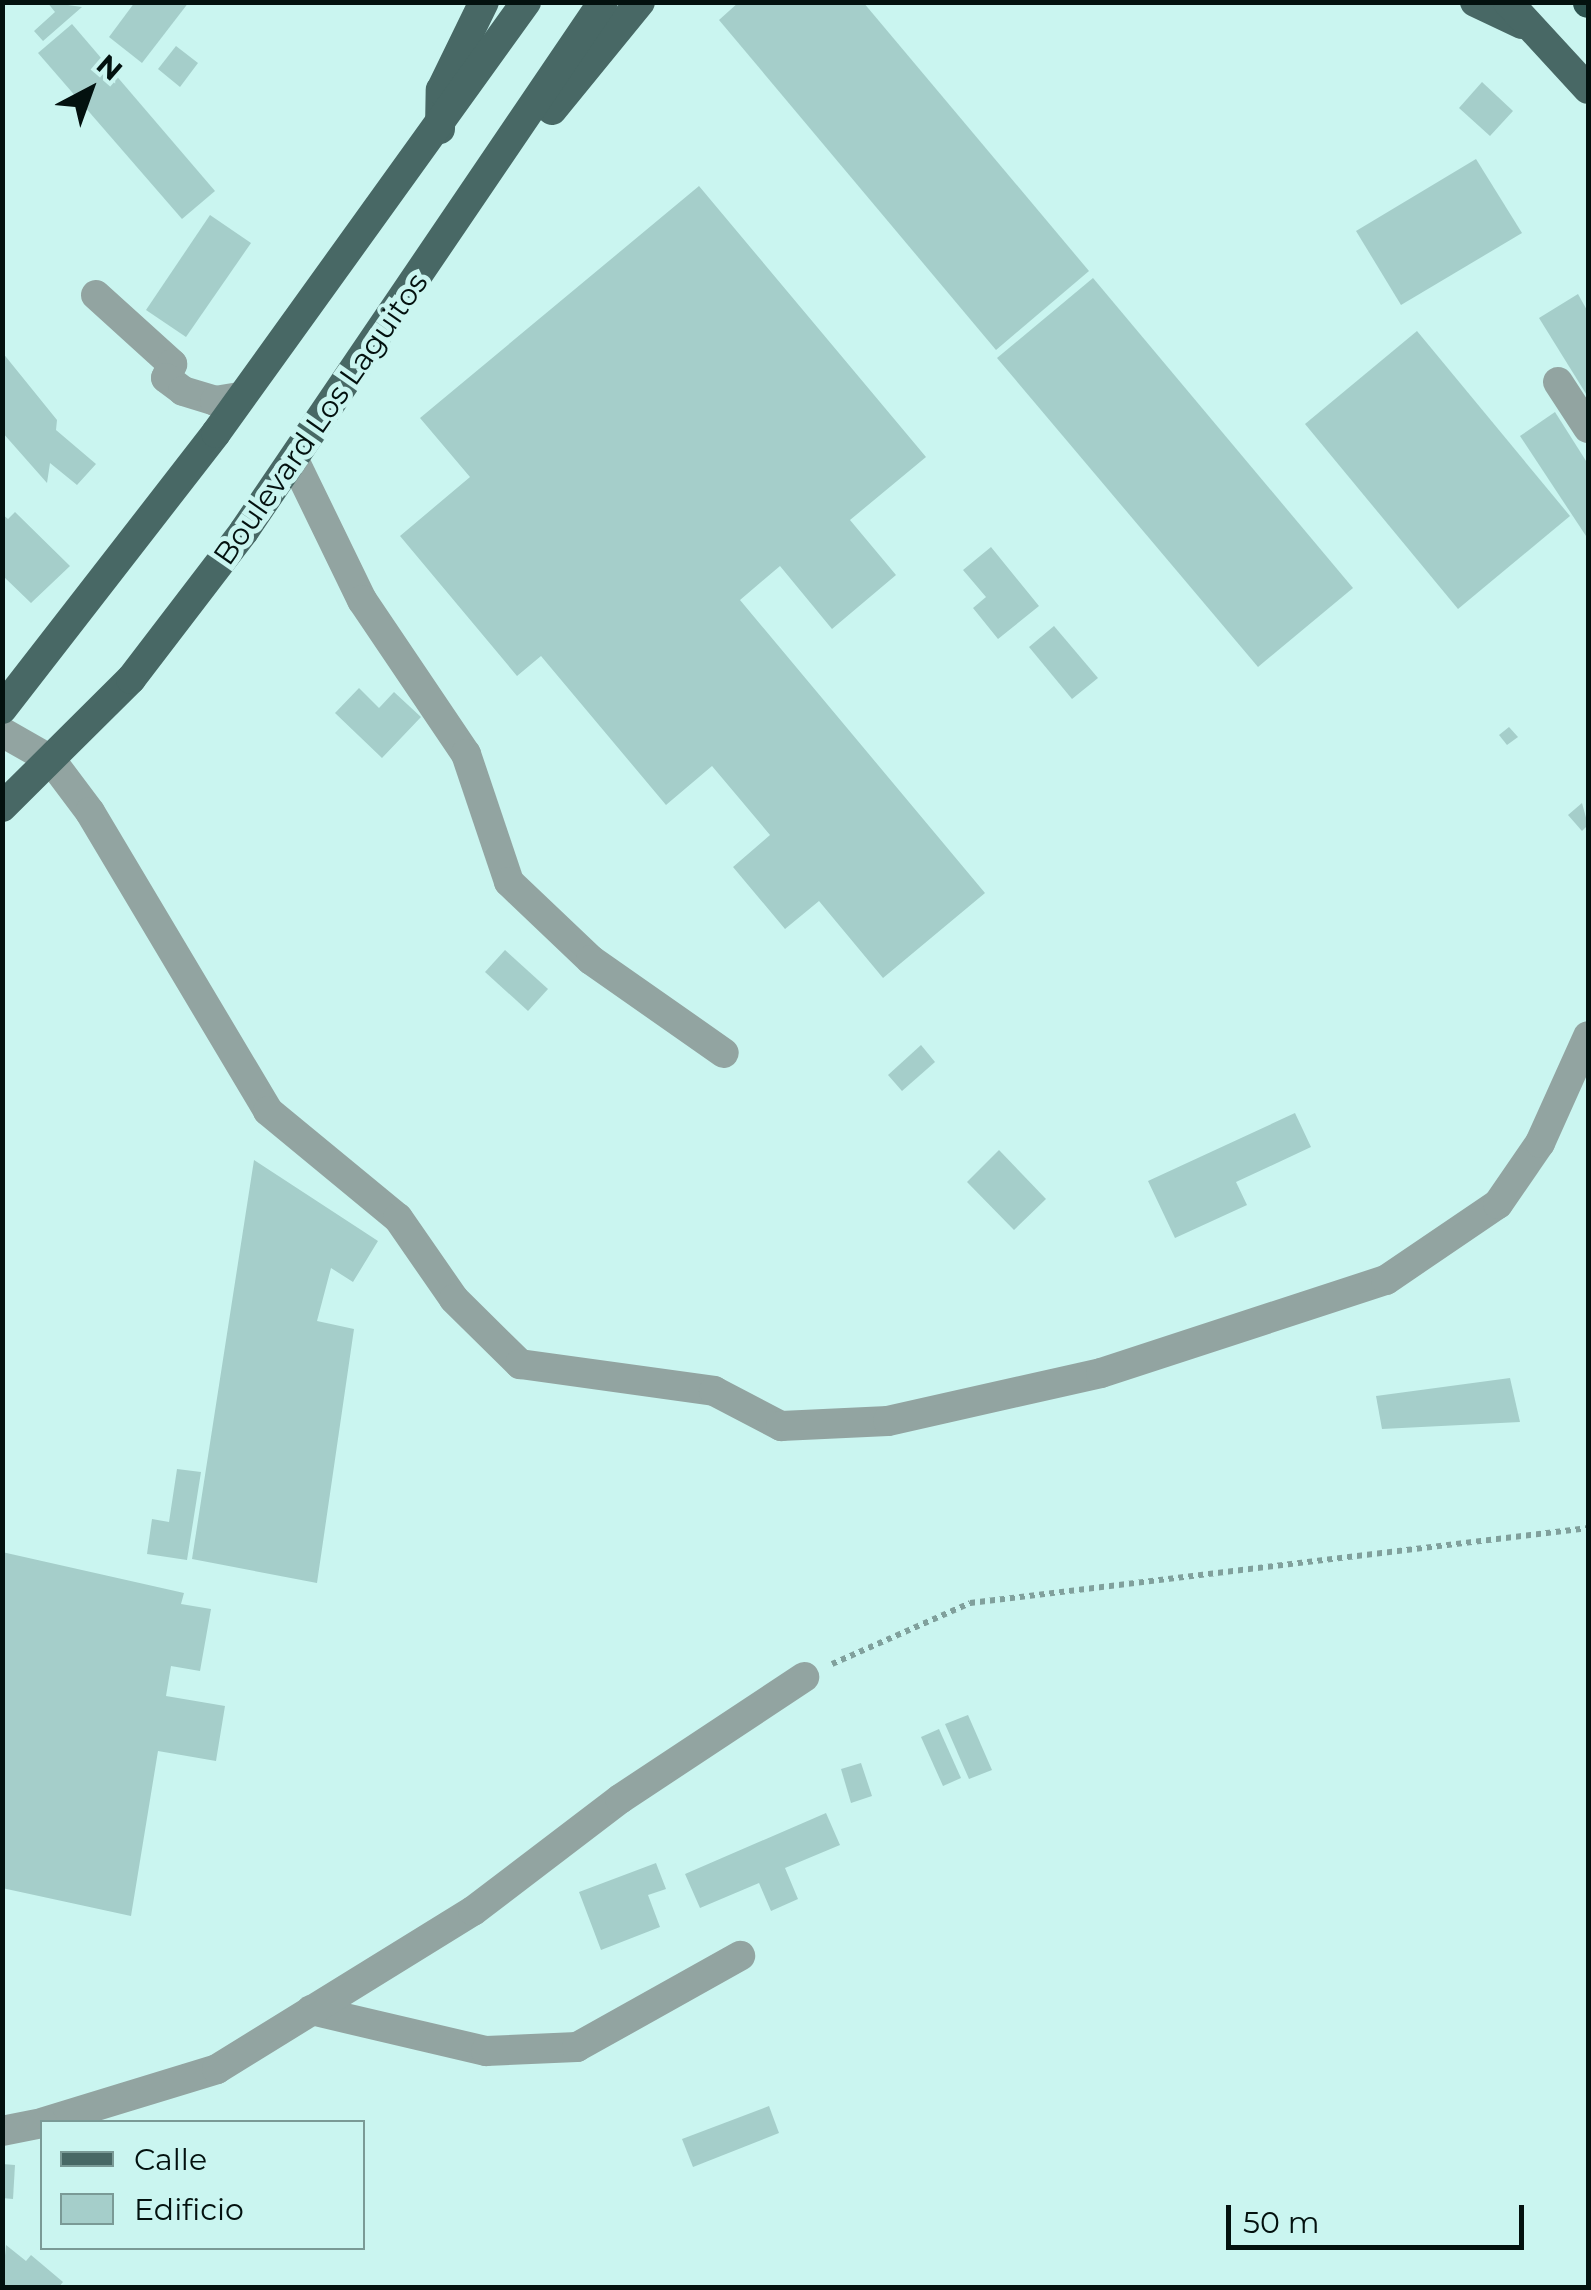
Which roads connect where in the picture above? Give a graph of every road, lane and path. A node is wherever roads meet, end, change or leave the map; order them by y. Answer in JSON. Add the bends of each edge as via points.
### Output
{"nodes":[{"id":1,"x":484,"y":2,"type":"edge"},
{"id":2,"x":526,"y":2,"type":"edge"},
{"id":3,"x":603,"y":2,"type":"edge"},
{"id":4,"x":640,"y":2,"type":"edge"},
{"id":5,"x":1475,"y":2,"type":"edge"},
{"id":6,"x":1508,"y":2,"type":"edge"},
{"id":7,"x":1536,"y":31,"type":"junction"},
{"id":8,"x":1588,"y":89,"type":"edge"},
{"id":9,"x":440,"y":129,"type":"junction"},
{"id":10,"x":492,"y":174,"type":"junction"},
{"id":11,"x":96,"y":295,"type":"dead end"},
{"id":12,"x":1558,"y":382,"type":"dead end"},
{"id":13,"x":241,"y":397,"type":"junction"},
{"id":14,"x":1588,"y":428,"type":"edge"},
{"id":15,"x":294,"y":460,"type":"junction"},
{"id":16,"x":2,"y":709,"type":"edge"},
{"id":17,"x":2,"y":732,"type":"edge"},
{"id":18,"x":52,"y":760,"type":"junction"},
{"id":19,"x":2,"y":806,"type":"edge"},
{"id":20,"x":1588,"y":1036,"type":"edge"},
{"id":21,"x":724,"y":1053,"type":"dead end"},
{"id":22,"x":1588,"y":1528,"type":"edge"},
{"id":23,"x":804,"y":1677,"type":"joint"},
{"id":24,"x":740,"y":1956,"type":"dead end"},
{"id":25,"x":312,"y":2010,"type":"junction"},
{"id":26,"x":53,"y":2120,"type":"edge"},
{"id":27,"x":40,"y":2124,"type":"edge"},
{"id":28,"x":2,"y":2131,"type":"edge"}],
"edges":[{"from":1,"to":9,"type":"main road","via":[[441,90]]},
{"from":2,"to":9,"type":"main road"},
{"from":3,"to":10,"type":"main road","name":"Boulevard Los Laguitos"},
{"from":4,"to":10,"type":"main road"},
{"from":5,"to":7,"type":"main road"},
{"from":6,"to":7,"type":"main road"},
{"from":7,"to":8,"type":"main road"},
{"from":9,"to":13,"type":"main road"},
{"from":10,"to":15,"type":"main road","name":"Boulevard Los Laguitos"},
{"from":11,"to":13,"type":"lane","via":[[172,364],[166,378],[183,391],[215,400]]},
{"from":12,"to":14,"type":"lane"},
{"from":13,"to":16,"type":"main road"},
{"from":15,"to":18,"type":"main road","name":"Boulevard Los Laguitos","via":[[131,678]]},
{"from":15,"to":21,"type":"lane","via":[[362,600],[466,754],[509,882],[591,960]]},
{"from":17,"to":18,"type":"lane"},
{"from":18,"to":19,"type":"main road","name":"Boulevard Los Laguitos"},
{"from":18,"to":20,"type":"lane","via":[[90,812],[268,1111],[398,1218],[454,1299],[520,1364],[714,1391],[781,1426],[888,1421],[1101,1373],[1386,1280],[1498,1204],[1540,1144]]},
{"from":22,"to":23,"type":"path","via":[[970,1602]]},
{"from":23,"to":25,"type":"lane","via":[[620,1799],[472,1911]]},
{"from":24,"to":25,"type":"lane","via":[[577,2047],[486,2052]]},
{"from":25,"to":26,"type":"lane","via":[[217,2069]]},
{"from":27,"to":28,"type":"lane"}]}
